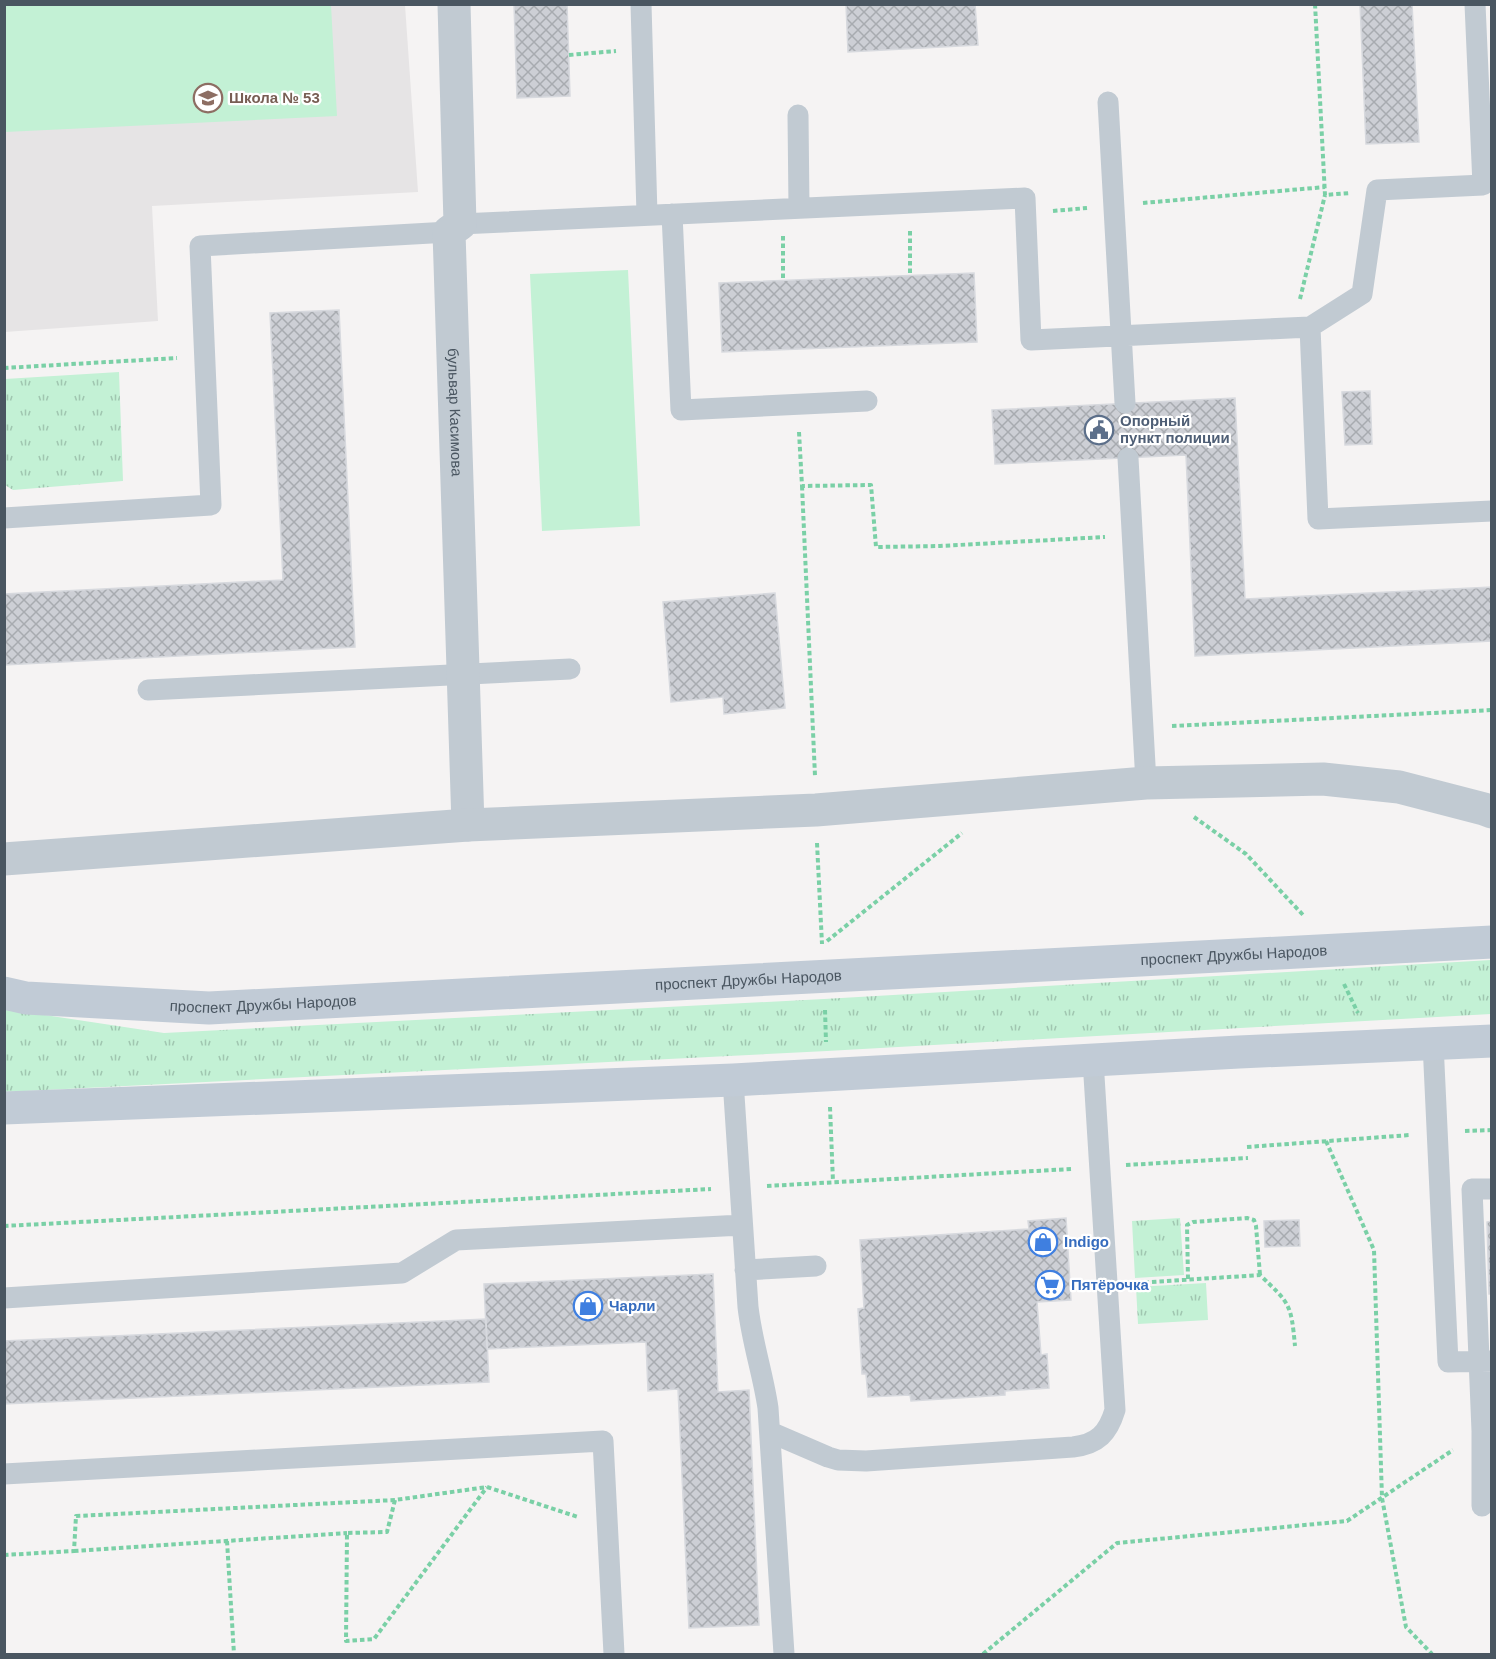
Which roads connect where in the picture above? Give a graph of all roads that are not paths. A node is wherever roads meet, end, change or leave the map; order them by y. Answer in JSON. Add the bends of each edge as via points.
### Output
{"nodes":[{"id":1,"x":454,"y":4,"type":"edge"},
{"id":2,"x":641,"y":4,"type":"edge"},
{"id":3,"x":1475,"y":4,"type":"edge"},
{"id":4,"x":1108,"y":102,"type":"dead end"},
{"id":5,"x":798,"y":115,"type":"dead end"},
{"id":6,"x":791,"y":209,"type":"junction"},
{"id":7,"x":672,"y":214,"type":"junction"},
{"id":8,"x":647,"y":215,"type":"junction"},
{"id":9,"x":455,"y":228,"type":"junction"},
{"id":10,"x":1301,"y":328,"type":"junction"},
{"id":11,"x":1122,"y":336,"type":"junction"},
{"id":12,"x":867,"y":401,"type":"dead end"},
{"id":13,"x":1125,"y":403,"type":"dead end"},
{"id":14,"x":1128,"y":458,"type":"dead end"},
{"id":15,"x":1491,"y":511,"type":"edge"},
{"id":16,"x":4,"y":518,"type":"edge"},
{"id":17,"x":570,"y":669,"type":"dead end"},
{"id":18,"x":463,"y":673,"type":"junction"},
{"id":19,"x":148,"y":690,"type":"dead end"},
{"id":20,"x":1146,"y":783,"type":"junction"},
{"id":21,"x":1491,"y":812,"type":"edge"},
{"id":22,"x":468,"y":825,"type":"junction"},
{"id":23,"x":4,"y":859,"type":"edge"},
{"id":24,"x":1491,"y":942,"type":"edge"},
{"id":25,"x":4,"y":993,"type":"edge"},
{"id":26,"x":1491,"y":1041,"type":"edge"},
{"id":27,"x":1433,"y":1043,"type":"junction"},
{"id":28,"x":1093,"y":1060,"type":"junction"},
{"id":29,"x":733,"y":1080,"type":"junction"},
{"id":30,"x":4,"y":1108,"type":"edge"},
{"id":31,"x":1491,"y":1189,"type":"edge"},
{"id":32,"x":742,"y":1225,"type":"junction"},
{"id":33,"x":816,"y":1266,"type":"dead end"},
{"id":34,"x":746,"y":1270,"type":"junction"},
{"id":35,"x":4,"y":1298,"type":"edge"},
{"id":36,"x":1485,"y":1361,"type":"edge"},
{"id":37,"x":770,"y":1432,"type":"junction"},
{"id":38,"x":4,"y":1474,"type":"edge"},
{"id":39,"x":1482,"y":1506,"type":"dead end"},
{"id":40,"x":614,"y":1654,"type":"edge"},
{"id":41,"x":784,"y":1654,"type":"edge"}],
"edges":[{"from":1,"to":9,"type":"street","name":"бульвар Касимова"},
{"from":2,"to":8,"type":"lane"},
{"from":3,"to":10,"type":"lane","via":[[1483,186],[1377,190],[1362,294]]},
{"from":4,"to":11,"type":"lane"},
{"from":5,"to":6,"type":"lane"},
{"from":6,"to":7,"type":"lane"},
{"from":6,"to":11,"type":"lane","via":[[1025,198],[1031,340]]},
{"from":7,"to":8,"type":"lane"},
{"from":7,"to":12,"type":"lane","via":[[681,410]]},
{"from":8,"to":9,"type":"lane"},
{"from":9,"to":16,"type":"lane","via":[[200,246],[211,505]]},
{"from":9,"to":18,"type":"street","name":"бульвар Касимова"},
{"from":10,"to":11,"type":"lane"},
{"from":10,"to":15,"type":"lane","via":[[1318,519]]},
{"from":11,"to":13,"type":"lane"},
{"from":14,"to":20,"type":"lane"},
{"from":17,"to":18,"type":"lane"},
{"from":18,"to":19,"type":"lane"},
{"from":18,"to":22,"type":"street","name":"бульвар Касимова"},
{"from":20,"to":21,"type":"street","via":[[1323,779],[1399,787]]},
{"from":20,"to":22,"type":"street","via":[[816,810]]},
{"from":22,"to":23,"type":"street"},
{"from":24,"to":25,"type":"street","name":"проспект Дружбы Народов","via":[[209,1008],[26,998]]},
{"from":26,"to":27,"type":"street"},
{"from":27,"to":28,"type":"street"},
{"from":27,"to":36,"type":"lane","via":[[1448,1362]]},
{"from":28,"to":29,"type":"street"},
{"from":28,"to":37,"type":"lane","via":[[1115,1410],[1111,1424],[1096,1441],[1084,1446],[850,1461],[821,1455]]},
{"from":29,"to":30,"type":"street"},
{"from":29,"to":32,"type":"lane"},
{"from":31,"to":36,"type":"lane","via":[[1472,1189]]},
{"from":32,"to":34,"type":"lane"},
{"from":32,"to":35,"type":"lane","via":[[456,1240],[402,1274]]},
{"from":33,"to":34,"type":"lane"},
{"from":34,"to":37,"type":"lane","via":[[749,1321],[766,1390]]},
{"from":36,"to":39,"type":"lane"},
{"from":37,"to":41,"type":"lane"},
{"from":38,"to":40,"type":"lane","via":[[603,1441]]}]}
